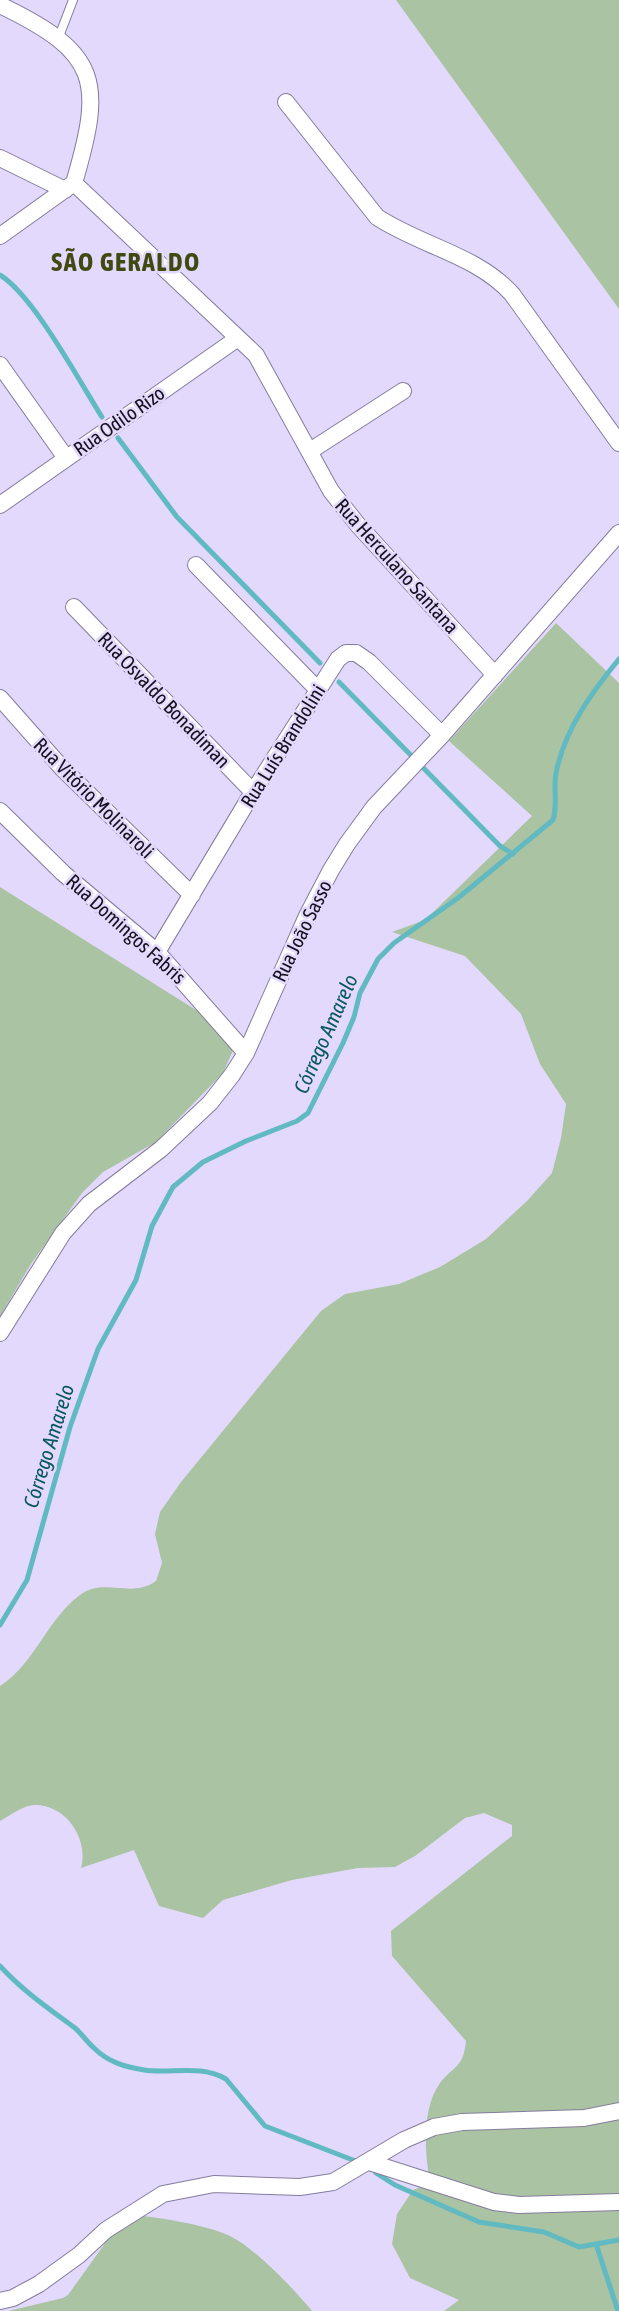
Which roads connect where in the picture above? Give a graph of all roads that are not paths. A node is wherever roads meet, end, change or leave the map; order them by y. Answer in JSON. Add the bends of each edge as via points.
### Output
{"nodes":[{"id":1,"x":74,"y":0,"type":"edge"},
{"id":2,"x":0,"y":5,"type":"edge"},
{"id":3,"x":16,"y":6,"type":"edge"},
{"id":4,"x":58,"y":39,"type":"junction"},
{"id":5,"x":286,"y":102,"type":"dead end"},
{"id":6,"x":0,"y":158,"type":"edge"},
{"id":7,"x":69,"y":187,"type":"junction"},
{"id":8,"x":0,"y":236,"type":"edge"},
{"id":9,"x":238,"y":338,"type":"junction"},
{"id":10,"x":0,"y":365,"type":"edge"},
{"id":11,"x":403,"y":391,"type":"dead end"},
{"id":12,"x":619,"y":443,"type":"edge"},
{"id":13,"x":310,"y":451,"type":"junction"},
{"id":14,"x":66,"y":458,"type":"junction"},
{"id":15,"x":0,"y":505,"type":"edge"},
{"id":16,"x":619,"y":533,"type":"edge"},
{"id":17,"x":196,"y":565,"type":"dead end"},
{"id":18,"x":74,"y":608,"type":"dead end"},
{"id":19,"x":495,"y":675,"type":"junction"},
{"id":20,"x":318,"y":690,"type":"junction"},
{"id":21,"x":0,"y":698,"type":"edge"},
{"id":22,"x":442,"y":735,"type":"junction"},
{"id":23,"x":253,"y":792,"type":"junction"},
{"id":24,"x":0,"y":811,"type":"edge"},
{"id":25,"x":192,"y":895,"type":"junction"},
{"id":26,"x":157,"y":952,"type":"junction"},
{"id":27,"x":246,"y":1053,"type":"junction"},
{"id":28,"x":0,"y":1333,"type":"edge"},
{"id":29,"x":619,"y":2111,"type":"edge"},
{"id":30,"x":369,"y":2162,"type":"junction"},
{"id":31,"x":619,"y":2202,"type":"edge"},
{"id":32,"x":0,"y":2301,"type":"edge"}],
"edges":[{"from":1,"to":4,"type":"lane"},
{"from":2,"to":3,"type":"street"},
{"from":3,"to":4,"type":"street"},
{"from":4,"to":7,"type":"street","via":[[78,56],[87,74],[91,97],[88,134]]},
{"from":5,"to":12,"type":"street","via":[[377,218],[498,279]]},
{"from":6,"to":7,"type":"street","name":"Rua Herculano Santana"},
{"from":7,"to":8,"type":"street"},
{"from":7,"to":9,"type":"street","name":"Rua Herculano Santana"},
{"from":9,"to":13,"type":"street","name":"Rua Herculano Santana","via":[[256,355]]},
{"from":9,"to":14,"type":"street","name":"Rua Odilo Rizo"},
{"from":10,"to":14,"type":"street"},
{"from":11,"to":13,"type":"street"},
{"from":13,"to":19,"type":"street","name":"Rua Herculano Santana","via":[[331,491],[358,525]]},
{"from":14,"to":15,"type":"street","name":"Rua Odilo Rizo"},
{"from":16,"to":19,"type":"street","name":"Rua João Sasso"},
{"from":17,"to":20,"type":"street"},
{"from":18,"to":23,"type":"street","name":"Rua Osvaldo Bonadiman"},
{"from":19,"to":22,"type":"street","name":"Rua João Sasso"},
{"from":20,"to":22,"type":"street","name":"Rua Luís Brandolini","via":[[338,659],[346,653],[356,653]]},
{"from":20,"to":23,"type":"street","name":"Rua Luís Brandolini"},
{"from":21,"to":25,"type":"street","name":"Rua Vitório Molinaroli","via":[[62,768]]},
{"from":22,"to":27,"type":"street","name":"Rua João Sasso","via":[[374,807],[331,870],[297,936]]},
{"from":23,"to":25,"type":"street","name":"Rua Luís Brandolini"},
{"from":24,"to":26,"type":"street","name":"Rua Domingos Fabris","via":[[63,873]]},
{"from":25,"to":26,"type":"street","name":"Rua Luís Brandolini"},
{"from":26,"to":27,"type":"street","name":"Rua Domingos Fabris"},
{"from":27,"to":28,"type":"street","name":"Rua João Sasso","via":[[210,1103],[188,1125],[89,1204],[63,1233]]},
{"from":29,"to":30,"type":"street","via":[[584,2118],[462,2122],[434,2127]]},
{"from":30,"to":31,"type":"street","via":[[495,2202]]},
{"from":30,"to":32,"type":"street","via":[[333,2182],[300,2187],[214,2184],[163,2194],[106,2230],[39,2284]]}]}
